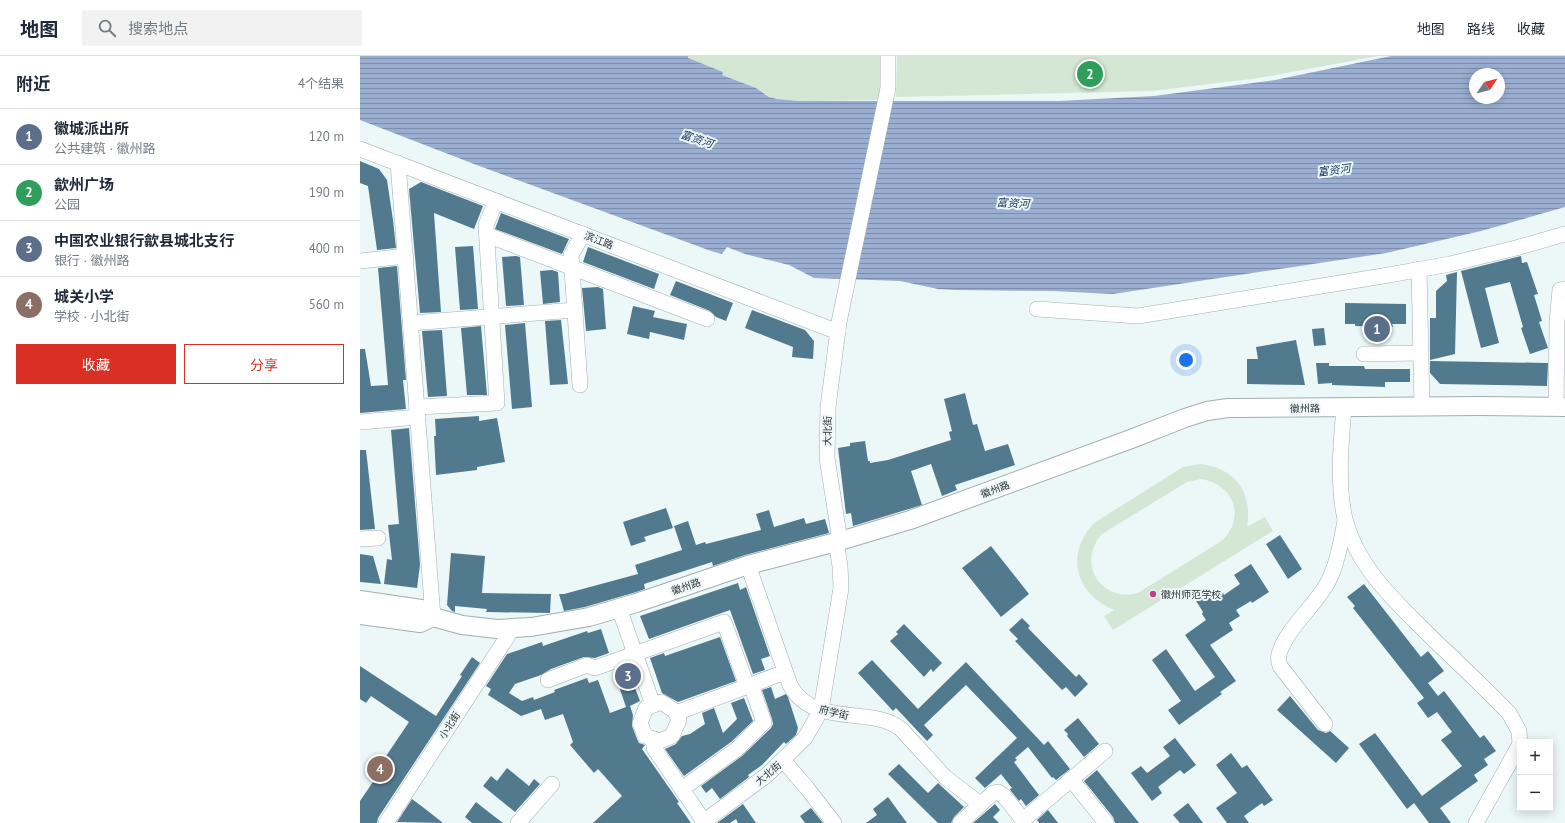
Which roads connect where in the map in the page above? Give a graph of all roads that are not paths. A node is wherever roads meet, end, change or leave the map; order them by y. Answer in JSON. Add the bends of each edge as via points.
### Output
{"nodes":[{"id":1,"x":888,"y":56,"type":"edge"},
{"id":2,"x":360,"y":148,"type":"edge"},
{"id":3,"x":398,"y":163,"type":"junction"},
{"id":4,"x":496,"y":201,"type":"junction"},
{"id":5,"x":583,"y":234,"type":"junction"},
{"id":6,"x":1565,"y":234,"type":"edge"},
{"id":7,"x":487,"y":235,"type":"junction"},
{"id":8,"x":406,"y":256,"type":"junction"},
{"id":9,"x":360,"y":261,"type":"edge"},
{"id":10,"x":572,"y":267,"type":"junction"},
{"id":11,"x":1419,"y":269,"type":"junction"},
{"id":12,"x":1565,"y":289,"type":"edge"},
{"id":13,"x":1037,"y":309,"type":"dead end"},
{"id":14,"x":575,"y":310,"type":"junction"},
{"id":15,"x":492,"y":316,"type":"junction"},
{"id":16,"x":707,"y":319,"type":"dead end"},
{"id":17,"x":411,"y":323,"type":"junction"},
{"id":18,"x":839,"y":327,"type":"junction"},
{"id":19,"x":1421,"y":353,"type":"junction"},
{"id":20,"x":1364,"y":354,"type":"dead end"},
{"id":21,"x":580,"y":385,"type":"dead end"},
{"id":22,"x":1422,"y":406,"type":"junction"},
{"id":23,"x":1344,"y":407,"type":"junction"},
{"id":24,"x":1560,"y":407,"type":"edge"},
{"id":25,"x":418,"y":412,"type":"junction"},
{"id":26,"x":360,"y":422,"type":"edge"},
{"id":27,"x":1346,"y":520,"type":"junction"},
{"id":28,"x":378,"y":538,"type":"dead end"},
{"id":29,"x":360,"y":539,"type":"edge"},
{"id":30,"x":838,"y":541,"type":"junction"},
{"id":31,"x":748,"y":565,"type":"junction"},
{"id":32,"x":360,"y":600,"type":"edge"},
{"id":33,"x":619,"y":608,"type":"junction"},
{"id":34,"x":360,"y":615,"type":"edge"},
{"id":35,"x":433,"y":617,"type":"junction"},
{"id":36,"x":513,"y":628,"type":"junction"},
{"id":37,"x":635,"y":654,"type":"junction"},
{"id":38,"x":785,"y":672,"type":"junction"},
{"id":39,"x":548,"y":680,"type":"dead end"},
{"id":40,"x":749,"y":686,"type":"junction"},
{"id":41,"x":653,"y":705,"type":"junction"},
{"id":42,"x":821,"y":710,"type":"junction"},
{"id":43,"x":676,"y":713,"type":"junction"},
{"id":44,"x":1325,"y":724,"type":"dead end"},
{"id":45,"x":654,"y":739,"type":"junction"},
{"id":46,"x":1105,"y":751,"type":"dead end"},
{"id":47,"x":783,"y":760,"type":"junction"},
{"id":48,"x":1072,"y":779,"type":"junction"},
{"id":49,"x":552,"y":784,"type":"dead end"},
{"id":50,"x":682,"y":790,"type":"junction"},
{"id":51,"x":980,"y":804,"type":"junction"},
{"id":52,"x":389,"y":822,"type":"edge"},
{"id":53,"x":518,"y":823,"type":"edge"},
{"id":54,"x":703,"y":823,"type":"edge"},
{"id":55,"x":834,"y":823,"type":"edge"},
{"id":56,"x":960,"y":823,"type":"edge"},
{"id":57,"x":1106,"y":823,"type":"edge"},
{"id":58,"x":1476,"y":823,"type":"edge"}],
"edges":[{"from":1,"to":18,"type":"street","name":"大北街","via":[[888,88]]},
{"from":2,"to":3,"type":"street","name":"滨江路"},
{"from":3,"to":4,"type":"street","name":"滨江路"},
{"from":3,"to":8,"type":"street"},
{"from":4,"to":5,"type":"street","name":"滨江路"},
{"from":4,"to":7,"type":"street","via":[[486,225]]},
{"from":5,"to":10,"type":"street","via":[[571,255]]},
{"from":5,"to":18,"type":"street","name":"滨江路"},
{"from":6,"to":11,"type":"street","via":[[1483,256]]},
{"from":7,"to":10,"type":"street"},
{"from":7,"to":15,"type":"street"},
{"from":8,"to":9,"type":"street"},
{"from":8,"to":17,"type":"street"},
{"from":10,"to":14,"type":"street"},
{"from":10,"to":16,"type":"street"},
{"from":11,"to":13,"type":"street","via":[[1138,316]]},
{"from":11,"to":19,"type":"street"},
{"from":12,"to":24,"type":"street","via":[[1560,290],[1557,322]]},
{"from":14,"to":15,"type":"street"},
{"from":14,"to":21,"type":"street"},
{"from":15,"to":17,"type":"street"},
{"from":15,"to":25,"type":"street","via":[[496,403]]},
{"from":17,"to":25,"type":"street"},
{"from":18,"to":30,"type":"street","name":"大北街","via":[[826,427],[827,458]]},
{"from":19,"to":20,"type":"street"},
{"from":19,"to":22,"type":"street"},
{"from":22,"to":23,"type":"main road","name":"徽州路"},
{"from":22,"to":24,"type":"main road","name":"徽州路"},
{"from":23,"to":27,"type":"street","via":[[1341,455],[1342,495]]},
{"from":23,"to":30,"type":"main road","name":"徽州路","via":[[1228,408],[1196,414],[910,520]]},
{"from":25,"to":26,"type":"street"},
{"from":25,"to":35,"type":"street"},
{"from":27,"to":44,"type":"street","via":[[1329,580],[1294,628],[1278,656],[1280,666]]},
{"from":27,"to":58,"type":"street","via":[[1356,548],[1384,589],[1506,710],[1518,727],[1520,744]]},
{"from":28,"to":29,"type":"street"},
{"from":30,"to":31,"type":"main road","name":"徽州路"},
{"from":30,"to":42,"type":"street","name":"大北街","via":[[840,588]]},
{"from":31,"to":33,"type":"main road","name":"徽州路"},
{"from":31,"to":38,"type":"street","name":"府学街"},
{"from":32,"to":35,"type":"main road","name":"徽州路","via":[[422,609]]},
{"from":33,"to":36,"type":"main road","name":"徽州路","via":[[546,625]]},
{"from":33,"to":37,"type":"street"},
{"from":34,"to":35,"type":"main road","via":[[420,623]]},
{"from":35,"to":36,"type":"main road","name":"徽州路","via":[[462,625]]},
{"from":36,"to":52,"type":"street","name":"小北街"},
{"from":37,"to":39,"type":"street","via":[[595,668],[587,665]]},
{"from":37,"to":40,"type":"street","via":[[724,622]]},
{"from":37,"to":41,"type":"street"},
{"from":38,"to":40,"type":"street"},
{"from":38,"to":42,"type":"street","name":"府学街","via":[[797,696]]},
{"from":40,"to":43,"type":"street"},
{"from":40,"to":50,"type":"street","via":[[764,722],[738,749]]},
{"from":41,"to":43,"type":"street","via":[[661,702]]},
{"from":41,"to":45,"type":"street","via":[[646,708],[640,723],[645,736]]},
{"from":42,"to":47,"type":"street","name":"大北街","via":[[805,738]]},
{"from":42,"to":51,"type":"street","name":"府学街","via":[[846,716],[887,720],[895,724],[945,777]]},
{"from":43,"to":45,"type":"street","via":[[679,720],[672,736],[660,741]]},
{"from":45,"to":50,"type":"street","via":[[654,748]]},
{"from":46,"to":48,"type":"street"},
{"from":47,"to":54,"type":"street","name":"大北街"},
{"from":47,"to":55,"type":"street"},
{"from":48,"to":51,"type":"street","via":[[1023,820],[998,792]]},
{"from":48,"to":57,"type":"street"},
{"from":49,"to":53,"type":"street"},
{"from":50,"to":54,"type":"street"},
{"from":51,"to":56,"type":"street"}]}
